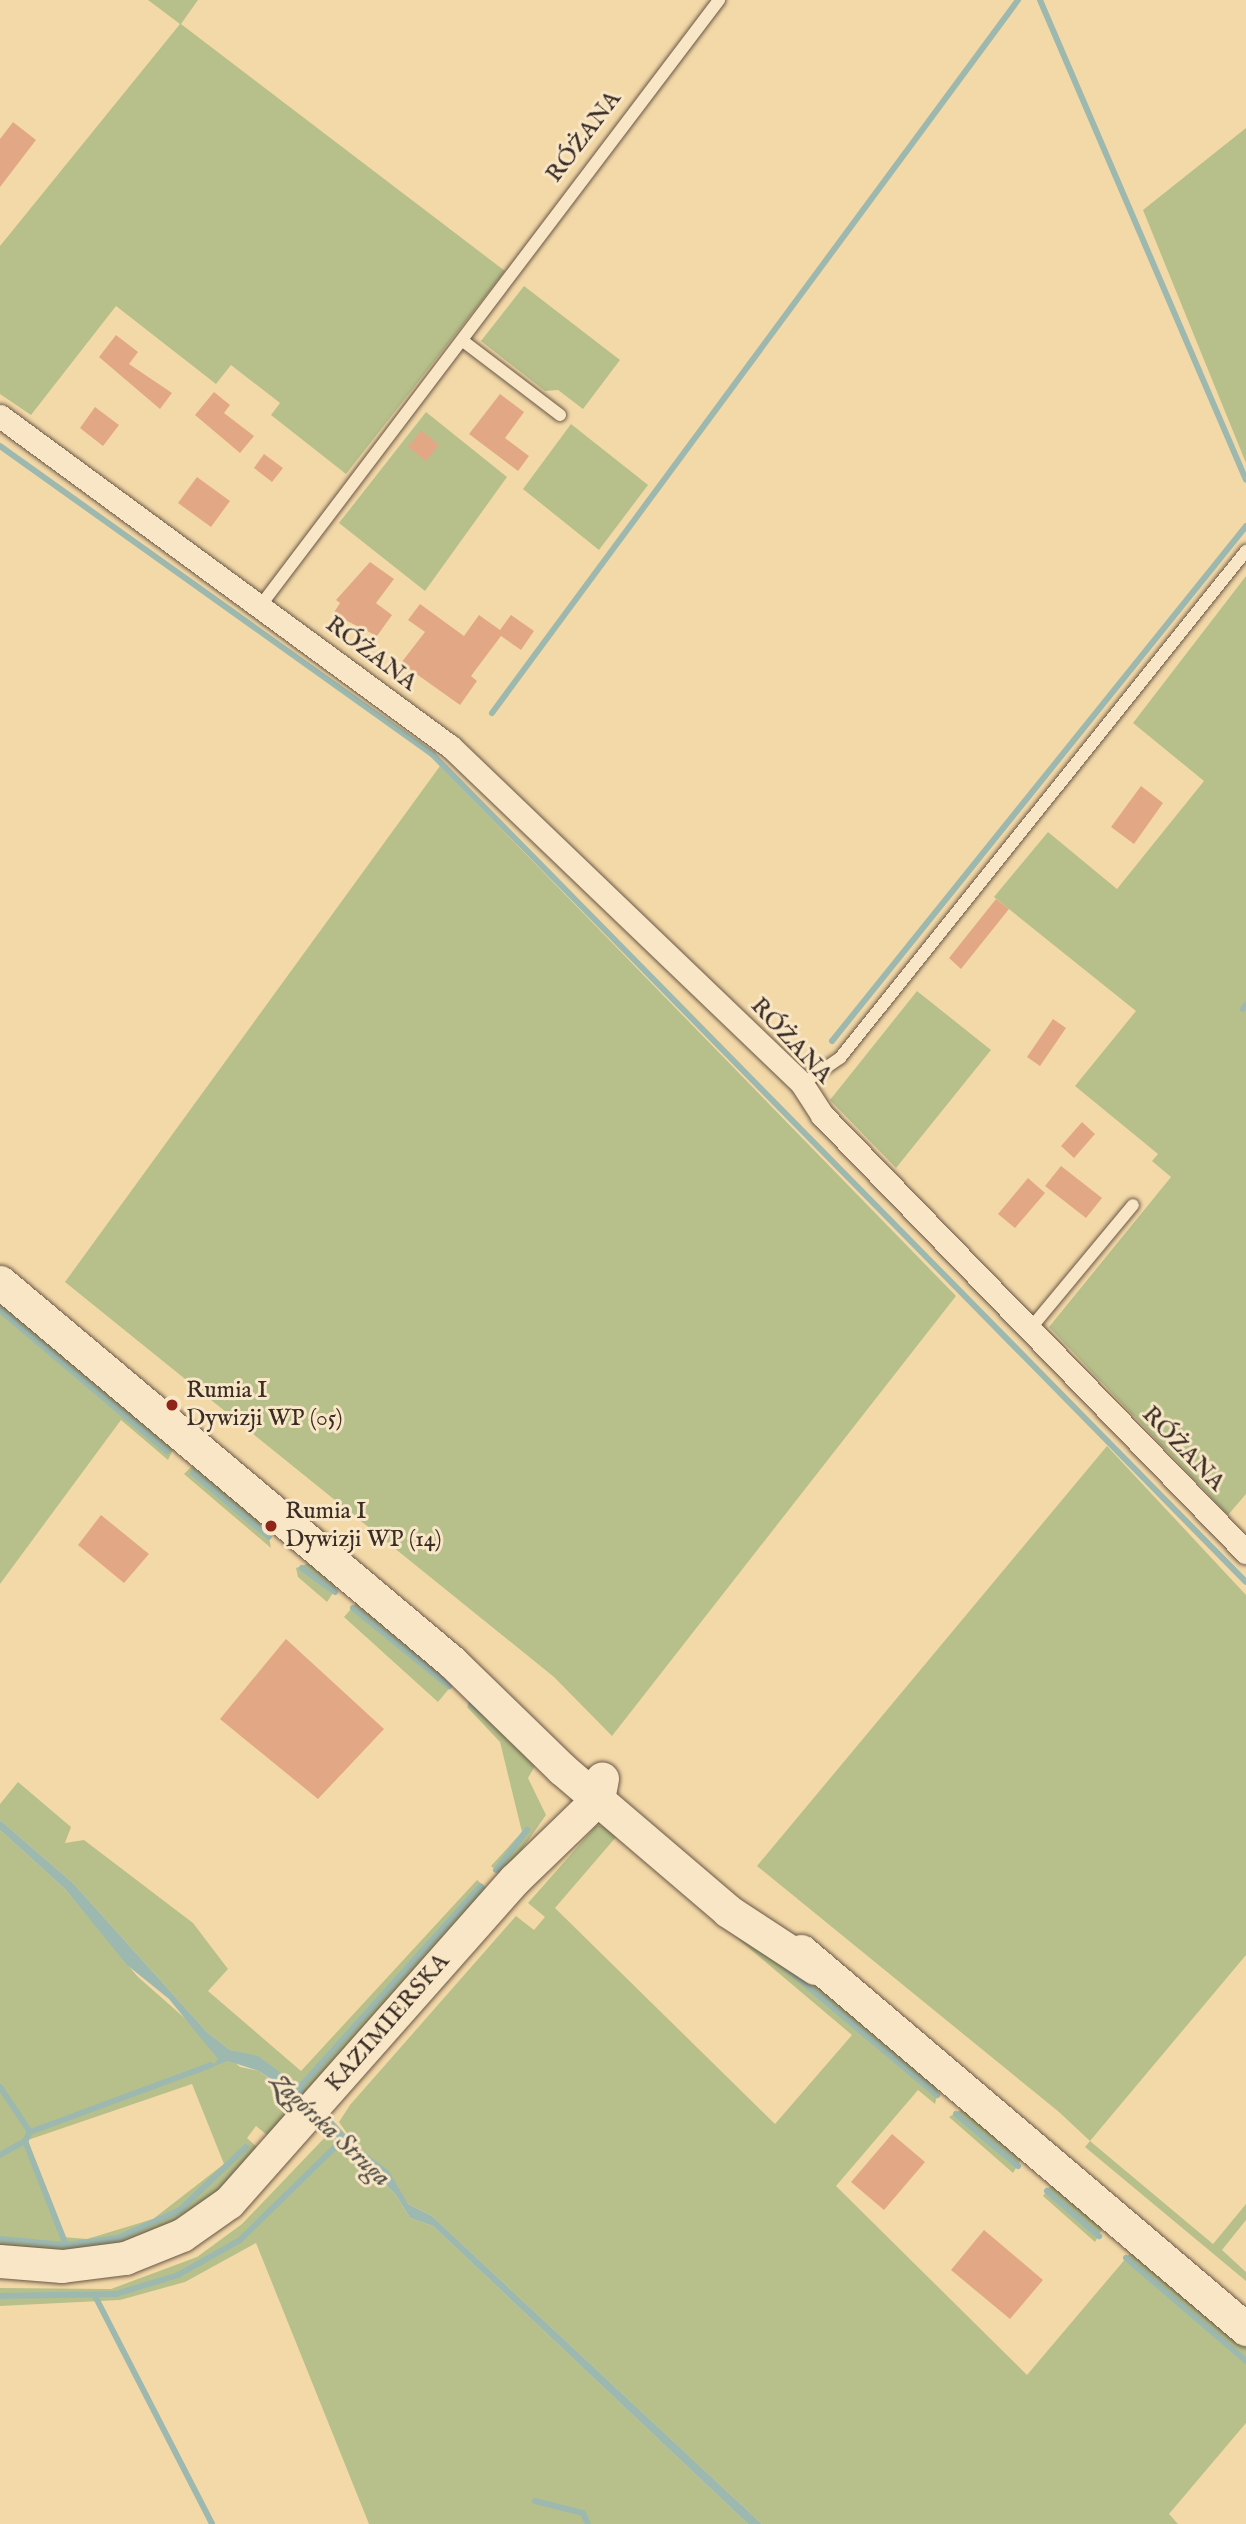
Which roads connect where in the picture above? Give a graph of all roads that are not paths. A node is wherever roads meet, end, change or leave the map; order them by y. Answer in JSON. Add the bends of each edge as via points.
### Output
{"nodes":[{"id":1,"x":719,"y":0,"type":"edge"},
{"id":2,"x":463,"y":341,"type":"junction"},
{"id":3,"x":560,"y":415,"type":"dead end"},
{"id":4,"x":0,"y":416,"type":"edge"},
{"id":5,"x":1246,"y":551,"type":"edge"},
{"id":6,"x":261,"y":605,"type":"junction"},
{"id":7,"x":802,"y":1084,"type":"junction"},
{"id":8,"x":1133,"y":1205,"type":"dead end"},
{"id":9,"x":0,"y":1282,"type":"edge"},
{"id":10,"x":1030,"y":1329,"type":"junction"},
{"id":11,"x":1246,"y":1552,"type":"edge"},
{"id":12,"x":594,"y":1786,"type":"junction"},
{"id":13,"x":0,"y":2262,"type":"edge"},
{"id":14,"x":1246,"y":2329,"type":"edge"}],
"edges":[{"from":1,"to":2,"type":"lane","name":"RÓŻANA"},
{"from":2,"to":3,"type":"lane"},
{"from":2,"to":6,"type":"lane","name":"RÓŻANA"},
{"from":4,"to":6,"type":"street","name":"RÓŻANA"},
{"from":5,"to":7,"type":"lane","via":[[841,1058]]},
{"from":6,"to":7,"type":"street","name":"RÓŻANA","via":[[451,747]]},
{"from":7,"to":10,"type":"street","name":"RÓŻANA","via":[[822,1115]]},
{"from":8,"to":10,"type":"lane"},
{"from":9,"to":12,"type":"street"},
{"from":10,"to":11,"type":"street","name":"RÓŻANA"},
{"from":12,"to":13,"type":"street","name":"KAZIMIERSKA","via":[[229,2202],[182,2235],[89,2265]]},
{"from":12,"to":14,"type":"street","via":[[788,1936],[815,1968]]}]}
